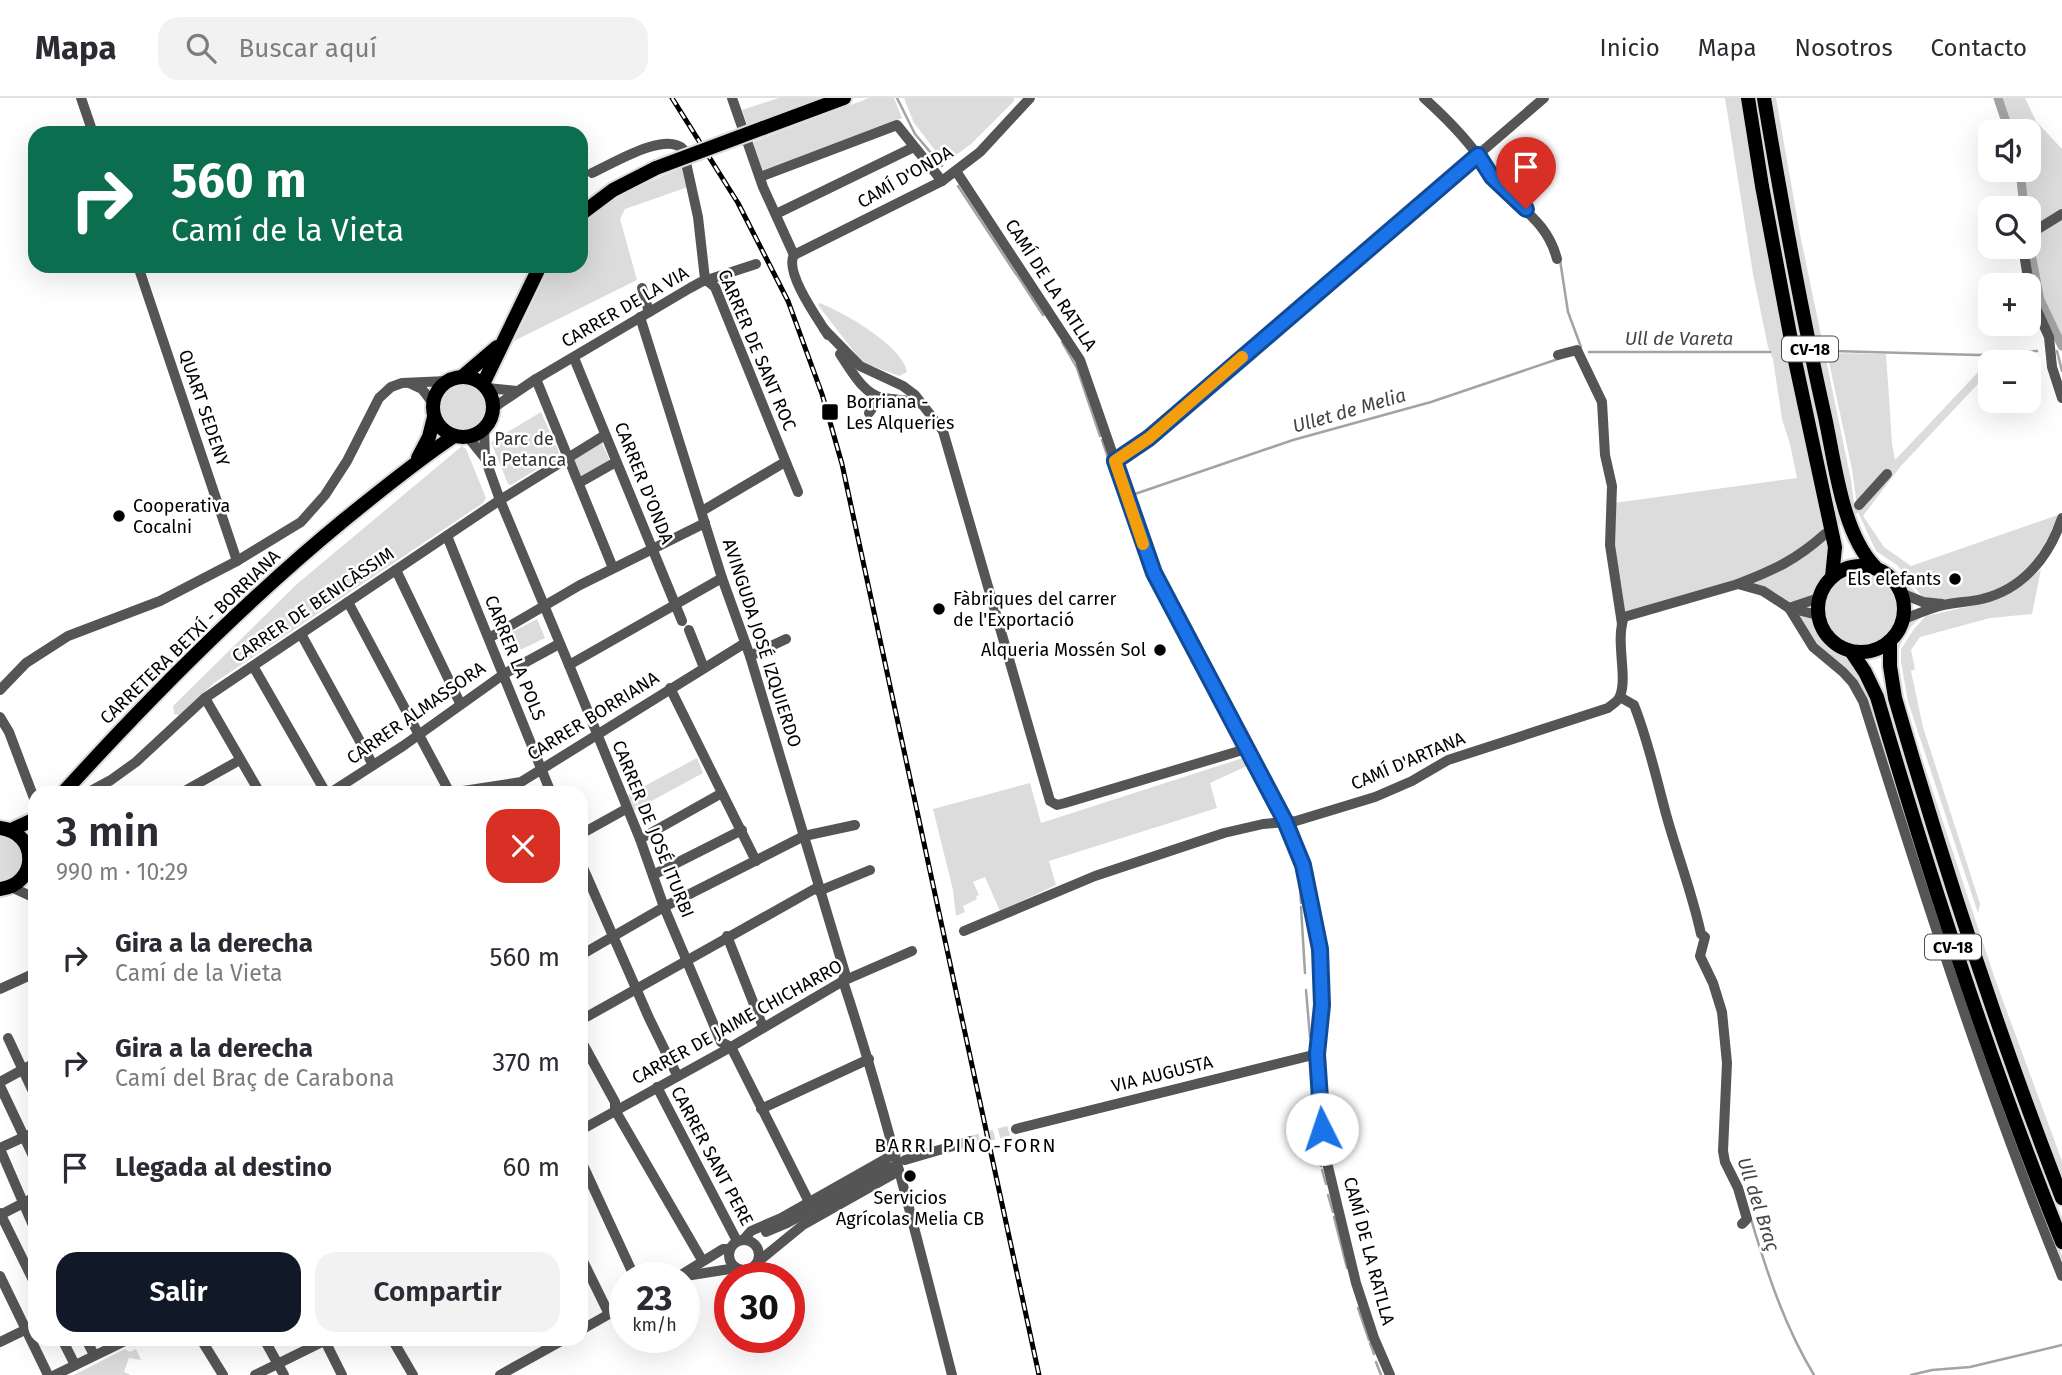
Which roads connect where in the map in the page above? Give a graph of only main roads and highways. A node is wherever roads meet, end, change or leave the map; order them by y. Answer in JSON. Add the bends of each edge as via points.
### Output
{"nodes":[{"id":1,"x":844,"y":98,"type":"edge"},
{"id":2,"x":1748,"y":98,"type":"edge"},
{"id":3,"x":1764,"y":98,"type":"edge"},
{"id":4,"x":588,"y":209,"type":"edge"},
{"id":5,"x":537,"y":273,"type":"edge"},
{"id":6,"x":502,"y":344,"type":"junction"},
{"id":7,"x":463,"y":376,"type":"junction"},
{"id":8,"x":485,"y":386,"type":"junction"},
{"id":9,"x":433,"y":410,"type":"junction"},
{"id":10,"x":461,"y":437,"type":"junction"},
{"id":11,"x":415,"y":462,"type":"junction"},
{"id":12,"x":1875,"y":567,"type":"junction"},
{"id":13,"x":1832,"y":577,"type":"junction"},
{"id":14,"x":1890,"y":641,"type":"junction"},
{"id":15,"x":1851,"y":651,"type":"junction"},
{"id":16,"x":69,"y":786,"type":"edge"},
{"id":17,"x":28,"y":821,"type":"edge"},
{"id":18,"x":3,"y":828,"type":"edge"},
{"id":19,"x":27,"y":846,"type":"joint"},
{"id":20,"x":28,"y":854,"type":"edge"},
{"id":21,"x":28,"y":877,"type":"edge"},
{"id":22,"x":5,"y":888,"type":"edge"},
{"id":23,"x":2062,"y":1198,"type":"edge"},
{"id":24,"x":2062,"y":1242,"type":"edge"}],
"edges":[{"from":1,"to":4,"type":"main road","bridge":true,"via":[[656,169],[613,190]]},
{"from":2,"to":13,"type":"main road","number":"CV-18","via":[[1794,356],[1835,547]]},
{"from":3,"to":12,"type":"main road","number":"CV-18","via":[[1840,488],[1860,547]]},
{"from":5,"to":6,"type":"main road"},
{"from":6,"to":7,"type":"main road"},
{"from":6,"to":8,"type":"main road"},
{"from":7,"to":8,"type":"main road"},
{"from":7,"to":9,"type":"main road","via":[[447,381],[437,391]]},
{"from":8,"to":10,"type":"main road","via":[[493,408],[491,420],[484,429]]},
{"from":9,"to":10,"type":"main road","via":[[445,432]]},
{"from":9,"to":11,"type":"main road","name":"CARRETERA BETXÍ - BORRIANA","via":[[429,437]]},
{"from":10,"to":11,"type":"main road","name":"CARRETERA BETXÍ - BORRIANA"},
{"from":11,"to":16,"type":"main road","name":"CARRETERA BETXÍ - BORRIANA","via":[[250,601]]},
{"from":12,"to":13,"type":"main road","via":[[1860,565]]},
{"from":12,"to":14,"type":"main road","number":"CV-18","via":[[1892,577],[1903,594],[1903,619]]},
{"from":13,"to":15,"type":"main road","number":"CV-18","via":[[1819,598],[1818,615],[1824,631]]},
{"from":14,"to":15,"type":"main road","via":[[1878,649]]},
{"from":14,"to":23,"type":"main road","number":"CV-18","via":[[1895,698],[1947,876]]},
{"from":15,"to":24,"type":"main road","number":"CV-18","via":[[1877,697],[1953,945]]},
{"from":17,"to":18,"type":"main road"},
{"from":18,"to":19,"type":"main road","via":[[18,834]]},
{"from":19,"to":20,"type":"main road"},
{"from":21,"to":22,"type":"main road"}]}
